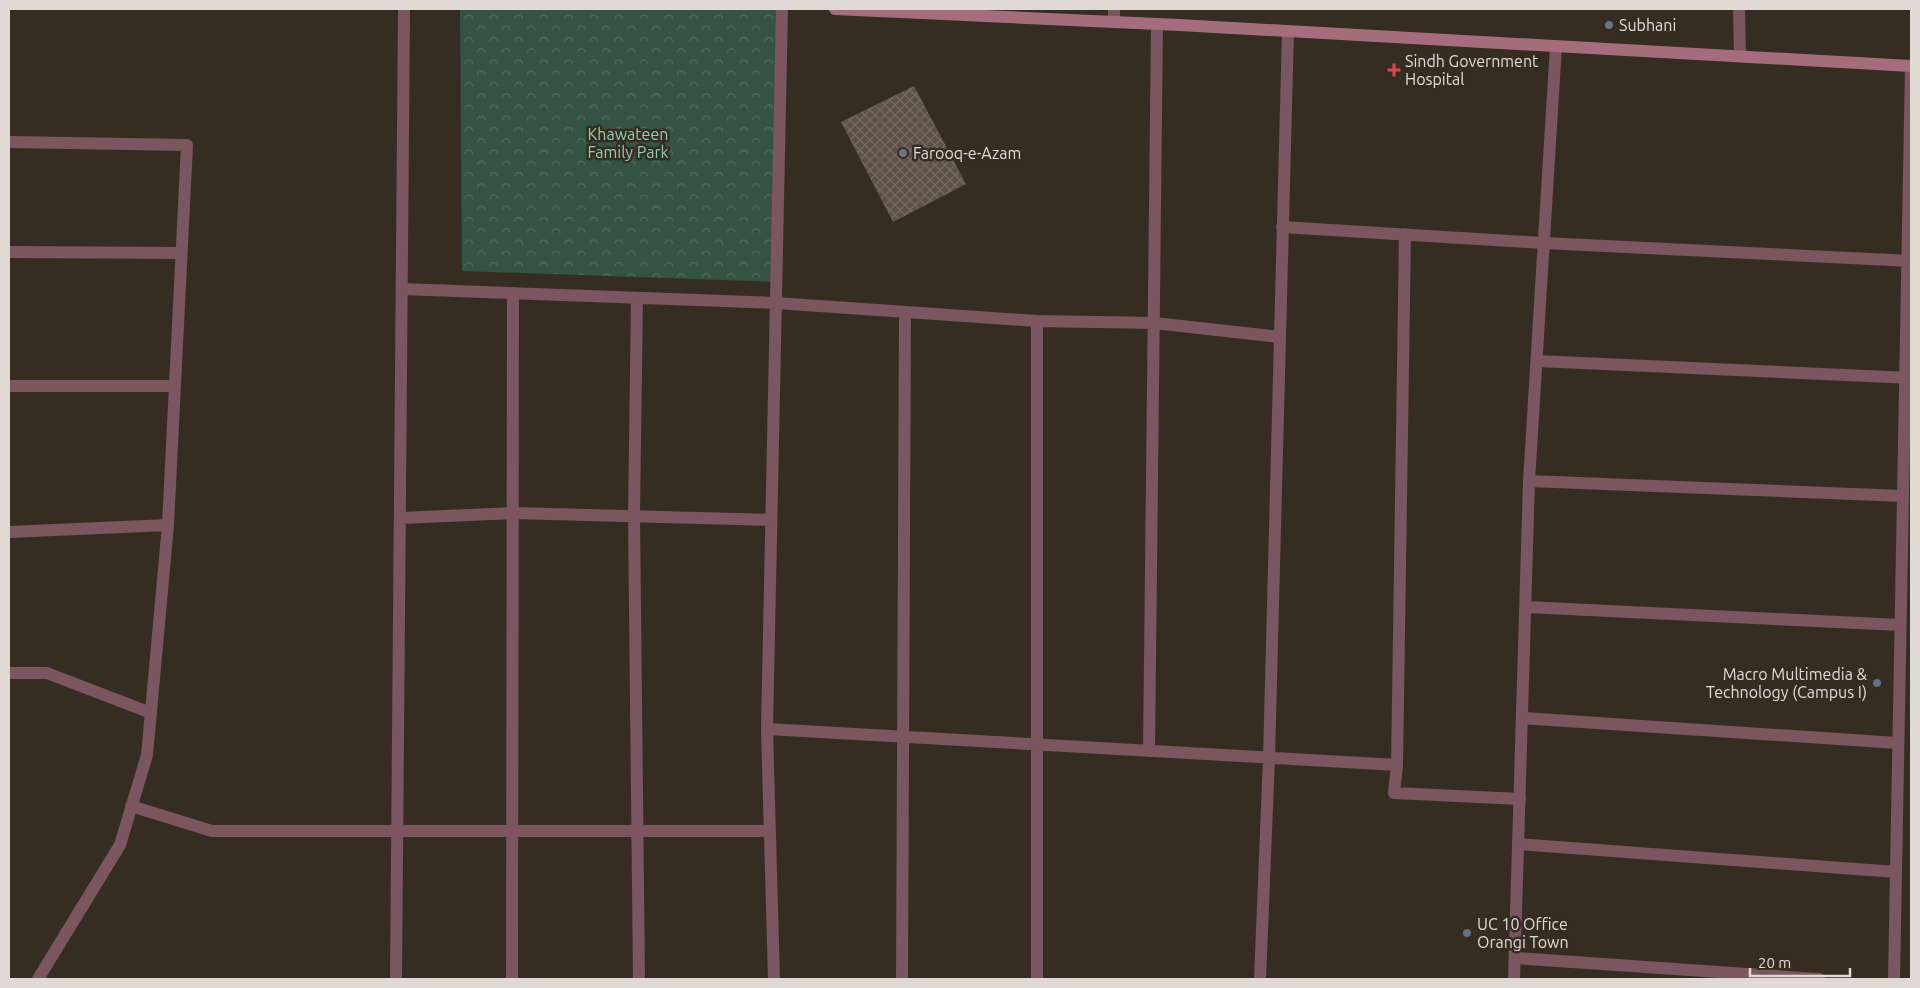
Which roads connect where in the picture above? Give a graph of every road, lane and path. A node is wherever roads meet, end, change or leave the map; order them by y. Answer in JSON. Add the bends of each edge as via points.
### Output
{"nodes":[{"id":1,"x":404,"y":9,"type":"edge"},
{"id":2,"x":782,"y":9,"type":"edge"},
{"id":3,"x":835,"y":9,"type":"edge"},
{"id":4,"x":1114,"y":9,"type":"edge"},
{"id":5,"x":1739,"y":9,"type":"edge"},
{"id":6,"x":1114,"y":22,"type":"junction"},
{"id":7,"x":1158,"y":24,"type":"junction"},
{"id":8,"x":1288,"y":31,"type":"junction"},
{"id":9,"x":1556,"y":46,"type":"junction"},
{"id":10,"x":1740,"y":56,"type":"junction"},
{"id":11,"x":1911,"y":66,"type":"edge"},
{"id":12,"x":9,"y":142,"type":"edge"},
{"id":13,"x":1282,"y":227,"type":"junction"},
{"id":14,"x":1404,"y":234,"type":"junction"},
{"id":15,"x":1544,"y":243,"type":"junction"},
{"id":16,"x":9,"y":252,"type":"edge"},
{"id":17,"x":181,"y":254,"type":"junction"},
{"id":18,"x":1909,"y":261,"type":"edge"},
{"id":19,"x":402,"y":289,"type":"junction"},
{"id":20,"x":513,"y":293,"type":"junction"},
{"id":21,"x":637,"y":298,"type":"junction"},
{"id":22,"x":776,"y":303,"type":"junction"},
{"id":23,"x":906,"y":312,"type":"junction"},
{"id":24,"x":1037,"y":321,"type":"junction"},
{"id":25,"x":1154,"y":323,"type":"junction"},
{"id":26,"x":1280,"y":337,"type":"junction"},
{"id":27,"x":1537,"y":361,"type":"junction"},
{"id":28,"x":1908,"y":378,"type":"edge"},
{"id":29,"x":9,"y":386,"type":"edge"},
{"id":30,"x":175,"y":386,"type":"junction"},
{"id":31,"x":1529,"y":481,"type":"junction"},
{"id":32,"x":1903,"y":496,"type":"junction"},
{"id":33,"x":512,"y":513,"type":"junction"},
{"id":34,"x":634,"y":515,"type":"junction"},
{"id":35,"x":400,"y":518,"type":"junction"},
{"id":36,"x":772,"y":520,"type":"junction"},
{"id":37,"x":168,"y":525,"type":"junction"},
{"id":38,"x":9,"y":532,"type":"edge"},
{"id":39,"x":1906,"y":594,"type":"edge"},
{"id":40,"x":1526,"y":607,"type":"junction"},
{"id":41,"x":1900,"y":625,"type":"junction"},
{"id":42,"x":9,"y":673,"type":"edge"},
{"id":43,"x":151,"y":713,"type":"junction"},
{"id":44,"x":1522,"y":718,"type":"junction"},
{"id":45,"x":767,"y":729,"type":"junction"},
{"id":46,"x":903,"y":737,"type":"junction"},
{"id":47,"x":1898,"y":743,"type":"junction"},
{"id":48,"x":1037,"y":744,"type":"junction"},
{"id":49,"x":1149,"y":750,"type":"junction"},
{"id":50,"x":1269,"y":758,"type":"junction"},
{"id":51,"x":1396,"y":765,"type":"junction"},
{"id":52,"x":1520,"y":799,"type":"junction"},
{"id":53,"x":131,"y":806,"type":"junction"},
{"id":54,"x":398,"y":831,"type":"junction"},
{"id":55,"x":512,"y":831,"type":"junction"},
{"id":56,"x":637,"y":831,"type":"junction"},
{"id":57,"x":770,"y":831,"type":"junction"},
{"id":58,"x":1518,"y":844,"type":"junction"},
{"id":59,"x":1896,"y":872,"type":"junction"},
{"id":60,"x":1515,"y":958,"type":"junction"},
{"id":61,"x":38,"y":979,"type":"edge"},
{"id":62,"x":396,"y":979,"type":"edge"},
{"id":63,"x":512,"y":979,"type":"edge"},
{"id":64,"x":638,"y":979,"type":"edge"},
{"id":65,"x":774,"y":979,"type":"edge"},
{"id":66,"x":902,"y":979,"type":"edge"},
{"id":67,"x":1037,"y":979,"type":"edge"},
{"id":68,"x":1260,"y":979,"type":"edge"},
{"id":69,"x":1514,"y":979,"type":"edge"},
{"id":70,"x":1819,"y":979,"type":"edge"},
{"id":71,"x":1894,"y":979,"type":"edge"}],
"edges":[{"from":1,"to":19,"type":"street"},
{"from":2,"to":22,"type":"street"},
{"from":3,"to":6,"type":"main road"},
{"from":4,"to":6,"type":"street"},
{"from":5,"to":10,"type":"street"},
{"from":6,"to":7,"type":"main road"},
{"from":7,"to":8,"type":"main road"},
{"from":7,"to":25,"type":"street"},
{"from":8,"to":9,"type":"main road"},
{"from":8,"to":13,"type":"street"},
{"from":9,"to":10,"type":"main road"},
{"from":9,"to":15,"type":"street"},
{"from":10,"to":11,"type":"main road"},
{"from":11,"to":18,"type":"street"},
{"from":12,"to":17,"type":"street","via":[[187,145]]},
{"from":13,"to":14,"type":"street"},
{"from":13,"to":26,"type":"street"},
{"from":14,"to":15,"type":"street"},
{"from":14,"to":51,"type":"street"},
{"from":15,"to":18,"type":"street"},
{"from":15,"to":27,"type":"street"},
{"from":16,"to":17,"type":"street"},
{"from":17,"to":30,"type":"street"},
{"from":18,"to":28,"type":"street"},
{"from":19,"to":20,"type":"street"},
{"from":19,"to":35,"type":"street"},
{"from":20,"to":21,"type":"street"},
{"from":20,"to":33,"type":"street"},
{"from":21,"to":22,"type":"street"},
{"from":21,"to":34,"type":"street"},
{"from":22,"to":23,"type":"street"},
{"from":22,"to":36,"type":"street"},
{"from":23,"to":24,"type":"street"},
{"from":23,"to":46,"type":"street"},
{"from":24,"to":25,"type":"street"},
{"from":24,"to":48,"type":"street"},
{"from":25,"to":26,"type":"street"},
{"from":25,"to":49,"type":"street"},
{"from":26,"to":50,"type":"street"},
{"from":27,"to":28,"type":"street"},
{"from":27,"to":31,"type":"street"},
{"from":28,"to":32,"type":"street"},
{"from":29,"to":30,"type":"street"},
{"from":30,"to":37,"type":"street"},
{"from":31,"to":32,"type":"street"},
{"from":31,"to":40,"type":"street"},
{"from":32,"to":39,"type":"street"},
{"from":33,"to":34,"type":"street"},
{"from":33,"to":35,"type":"street"},
{"from":33,"to":55,"type":"street"},
{"from":34,"to":36,"type":"street"},
{"from":34,"to":56,"type":"street"},
{"from":35,"to":54,"type":"street"},
{"from":36,"to":45,"type":"street"},
{"from":37,"to":38,"type":"street"},
{"from":37,"to":43,"type":"street"},
{"from":39,"to":41,"type":"street"},
{"from":40,"to":41,"type":"street"},
{"from":40,"to":44,"type":"street"},
{"from":41,"to":47,"type":"street"},
{"from":42,"to":43,"type":"street","via":[[47,673]]},
{"from":43,"to":53,"type":"street","via":[[147,755]]},
{"from":44,"to":47,"type":"street"},
{"from":44,"to":52,"type":"street"},
{"from":45,"to":46,"type":"street"},
{"from":45,"to":57,"type":"street"},
{"from":46,"to":48,"type":"street"},
{"from":46,"to":66,"type":"street"},
{"from":47,"to":59,"type":"street"},
{"from":48,"to":49,"type":"street"},
{"from":48,"to":67,"type":"street"},
{"from":49,"to":50,"type":"street"},
{"from":50,"to":51,"type":"street"},
{"from":50,"to":68,"type":"street"},
{"from":51,"to":52,"type":"street","via":[[1394,792]]},
{"from":52,"to":58,"type":"street"},
{"from":53,"to":54,"type":"street","via":[[212,831]]},
{"from":53,"to":61,"type":"street","via":[[120,845]]},
{"from":54,"to":55,"type":"street"},
{"from":54,"to":62,"type":"street"},
{"from":55,"to":56,"type":"street"},
{"from":55,"to":63,"type":"street"},
{"from":56,"to":57,"type":"street"},
{"from":56,"to":64,"type":"street"},
{"from":57,"to":65,"type":"street"},
{"from":58,"to":59,"type":"street"},
{"from":58,"to":60,"type":"street"},
{"from":59,"to":71,"type":"street"},
{"from":60,"to":69,"type":"street"},
{"from":60,"to":70,"type":"street"}]}
